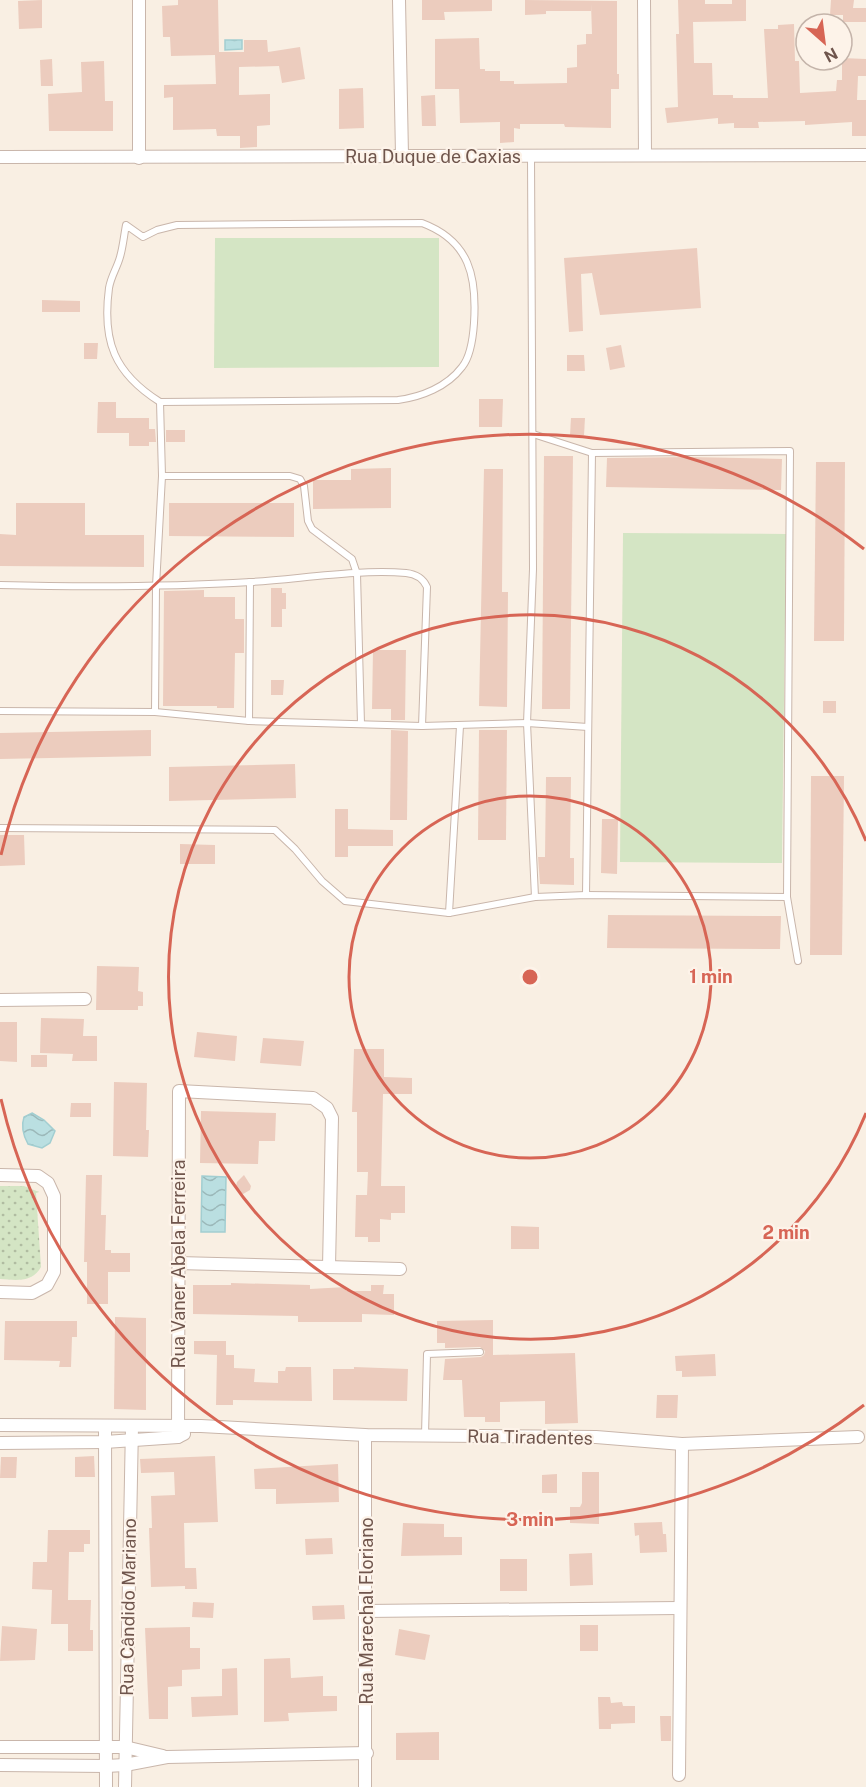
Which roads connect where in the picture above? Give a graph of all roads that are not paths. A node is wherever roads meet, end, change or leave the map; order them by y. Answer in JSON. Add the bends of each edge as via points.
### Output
{"nodes":[{"id":1,"x":139,"y":0,"type":"edge"},
{"id":2,"x":399,"y":0,"type":"edge"},
{"id":3,"x":644,"y":0,"type":"edge"},
{"id":4,"x":402,"y":155,"type":"junction"},
{"id":5,"x":645,"y":155,"type":"junction"},
{"id":6,"x":866,"y":155,"type":"edge"},
{"id":7,"x":531,"y":156,"type":"junction"},
{"id":8,"x":0,"y":158,"type":"edge"},
{"id":9,"x":139,"y":158,"type":"junction"},
{"id":10,"x":160,"y":402,"type":"junction"},
{"id":11,"x":533,"y":434,"type":"junction"},
{"id":12,"x":592,"y":453,"type":"junction"},
{"id":13,"x":162,"y":476,"type":"junction"},
{"id":14,"x":357,"y":574,"type":"junction"},
{"id":15,"x":250,"y":582,"type":"junction"},
{"id":16,"x":0,"y":585,"type":"edge"},
{"id":17,"x":156,"y":586,"type":"junction"},
{"id":18,"x":0,"y":711,"type":"edge"},
{"id":19,"x":155,"y":712,"type":"junction"},
{"id":20,"x":249,"y":721,"type":"junction"},
{"id":21,"x":527,"y":723,"type":"junction"},
{"id":22,"x":361,"y":724,"type":"junction"},
{"id":23,"x":422,"y":726,"type":"junction"},
{"id":24,"x":460,"y":726,"type":"junction"},
{"id":25,"x":588,"y":727,"type":"junction"},
{"id":26,"x":0,"y":828,"type":"edge"},
{"id":27,"x":586,"y":895,"type":"junction"},
{"id":28,"x":535,"y":897,"type":"junction"},
{"id":29,"x":787,"y":897,"type":"junction"},
{"id":30,"x":449,"y":913,"type":"junction"},
{"id":31,"x":798,"y":961,"type":"dead end"},
{"id":32,"x":86,"y":999,"type":"dead end"},
{"id":33,"x":0,"y":1000,"type":"edge"},
{"id":34,"x":0,"y":1175,"type":"edge"},
{"id":35,"x":178,"y":1263,"type":"junction"},
{"id":36,"x":329,"y":1267,"type":"junction"},
{"id":37,"x":399,"y":1269,"type":"dead end"},
{"id":38,"x":0,"y":1292,"type":"edge"},
{"id":39,"x":480,"y":1352,"type":"dead end"},
{"id":40,"x":0,"y":1425,"type":"edge"},
{"id":41,"x":105,"y":1426,"type":"junction"},
{"id":42,"x":132,"y":1426,"type":"junction"},
{"id":43,"x":177,"y":1431,"type":"junction"},
{"id":44,"x":365,"y":1435,"type":"junction"},
{"id":45,"x":425,"y":1435,"type":"junction"},
{"id":46,"x":858,"y":1437,"type":"dead end"},
{"id":47,"x":132,"y":1441,"type":"junction"},
{"id":48,"x":105,"y":1442,"type":"junction"},
{"id":49,"x":0,"y":1443,"type":"edge"},
{"id":50,"x":682,"y":1444,"type":"junction"},
{"id":51,"x":679,"y":1608,"type":"junction"},
{"id":52,"x":365,"y":1611,"type":"junction"},
{"id":53,"x":0,"y":1747,"type":"edge"},
{"id":54,"x":105,"y":1747,"type":"junction"},
{"id":55,"x":125,"y":1747,"type":"junction"},
{"id":56,"x":367,"y":1753,"type":"junction"},
{"id":57,"x":167,"y":1757,"type":"junction"},
{"id":58,"x":0,"y":1765,"type":"edge"},
{"id":59,"x":125,"y":1765,"type":"junction"},
{"id":60,"x":105,"y":1766,"type":"junction"},
{"id":61,"x":679,"y":1775,"type":"dead end"},
{"id":62,"x":106,"y":1787,"type":"edge"},
{"id":63,"x":125,"y":1787,"type":"edge"},
{"id":64,"x":365,"y":1787,"type":"edge"}],
"edges":[{"from":1,"to":9,"type":"street"},
{"from":2,"to":4,"type":"street"},
{"from":3,"to":5,"type":"street"},
{"from":4,"to":7,"type":"street","name":"Rua Duque de Caxias"},
{"from":4,"to":9,"type":"street","name":"Rua Duque de Caxias"},
{"from":5,"to":6,"type":"street","name":"Rua Duque de Caxias"},
{"from":5,"to":7,"type":"street","name":"Rua Duque de Caxias"},
{"from":7,"to":11,"type":"lane"},
{"from":8,"to":9,"type":"street","name":"Rua Duque de Caxias"},
{"from":10,"to":10,"type":"lane","via":[[126,376],[110,340],[110,288],[126,225],[143,237],[177,225],[422,223],[437,229],[462,252],[476,295],[470,350],[462,367],[431,391],[398,400]]},
{"from":10,"to":13,"type":"lane"},
{"from":11,"to":12,"type":"lane"},
{"from":11,"to":21,"type":"lane"},
{"from":12,"to":25,"type":"lane"},
{"from":12,"to":29,"type":"lane","via":[[790,451]]},
{"from":13,"to":14,"type":"lane","via":[[300,479],[312,529],[352,560]]},
{"from":13,"to":17,"type":"lane"},
{"from":14,"to":15,"type":"lane"},
{"from":14,"to":22,"type":"lane"},
{"from":14,"to":23,"type":"lane","via":[[406,573],[421,577],[427,587]]},
{"from":15,"to":17,"type":"lane"},
{"from":15,"to":20,"type":"lane"},
{"from":16,"to":17,"type":"lane"},
{"from":17,"to":19,"type":"lane"},
{"from":18,"to":19,"type":"lane"},
{"from":19,"to":20,"type":"lane"},
{"from":20,"to":22,"type":"lane"},
{"from":21,"to":24,"type":"lane"},
{"from":21,"to":25,"type":"lane"},
{"from":21,"to":28,"type":"lane"},
{"from":22,"to":23,"type":"lane"},
{"from":23,"to":24,"type":"lane"},
{"from":24,"to":30,"type":"lane"},
{"from":25,"to":27,"type":"lane"},
{"from":26,"to":30,"type":"lane","via":[[275,830],[345,901]]},
{"from":27,"to":28,"type":"lane"},
{"from":27,"to":29,"type":"lane"},
{"from":28,"to":30,"type":"lane"},
{"from":29,"to":31,"type":"lane"},
{"from":32,"to":33,"type":"street"},
{"from":34,"to":38,"type":"street","via":[[38,1176],[48,1182],[54,1196],[54,1272],[46,1285],[32,1293]]},
{"from":35,"to":36,"type":"street"},
{"from":35,"to":36,"type":"street","name":"Rua Vaner Abela Ferreira","via":[[179,1091],[313,1098],[327,1108],[332,1118]]},
{"from":35,"to":43,"type":"street","name":"Rua Vaner Abela Ferreira"},
{"from":36,"to":37,"type":"street"},
{"from":39,"to":45,"type":"lane","via":[[427,1354]]},
{"from":40,"to":41,"type":"street","name":"Rua Tiradentes"},
{"from":41,"to":42,"type":"street","name":"Rua Tiradentes"},
{"from":41,"to":48,"type":"street","name":"Rua Cândido Mariano"},
{"from":42,"to":43,"type":"street","name":"Rua Tiradentes"},
{"from":42,"to":47,"type":"street","name":"Rua Cândido Mariano"},
{"from":43,"to":44,"type":"street","name":"Rua Tiradentes","via":[[201,1425]]},
{"from":43,"to":47,"type":"street","name":"Rua Tiradentes"},
{"from":44,"to":45,"type":"street","name":"Rua Tiradentes"},
{"from":44,"to":52,"type":"street","name":"Rua Marechal Floriano"},
{"from":45,"to":50,"type":"street","name":"Rua Tiradentes","via":[[596,1437]]},
{"from":46,"to":50,"type":"street","name":"Rua Tiradentes"},
{"from":47,"to":48,"type":"street","name":"Rua Tiradentes"},
{"from":47,"to":55,"type":"street","name":"Rua Cândido Mariano"},
{"from":48,"to":49,"type":"street","name":"Rua Tiradentes"},
{"from":48,"to":54,"type":"street","name":"Rua Cândido Mariano"},
{"from":50,"to":51,"type":"street"},
{"from":51,"to":52,"type":"street"},
{"from":51,"to":61,"type":"street"},
{"from":52,"to":56,"type":"street","name":"Rua Marechal Floriano"},
{"from":53,"to":54,"type":"street"},
{"from":54,"to":55,"type":"street"},
{"from":54,"to":60,"type":"street","name":"Rua Cândido Mariano"},
{"from":55,"to":57,"type":"street"},
{"from":55,"to":59,"type":"street","name":"Rua Cândido Mariano"},
{"from":56,"to":57,"type":"street"},
{"from":56,"to":64,"type":"street","name":"Rua Marechal Floriano"},
{"from":57,"to":59,"type":"street"},
{"from":58,"to":60,"type":"street"},
{"from":59,"to":60,"type":"street"},
{"from":59,"to":63,"type":"street","name":"Rua Cândido Mariano"},
{"from":60,"to":62,"type":"street","name":"Rua Cândido Mariano"}]}
